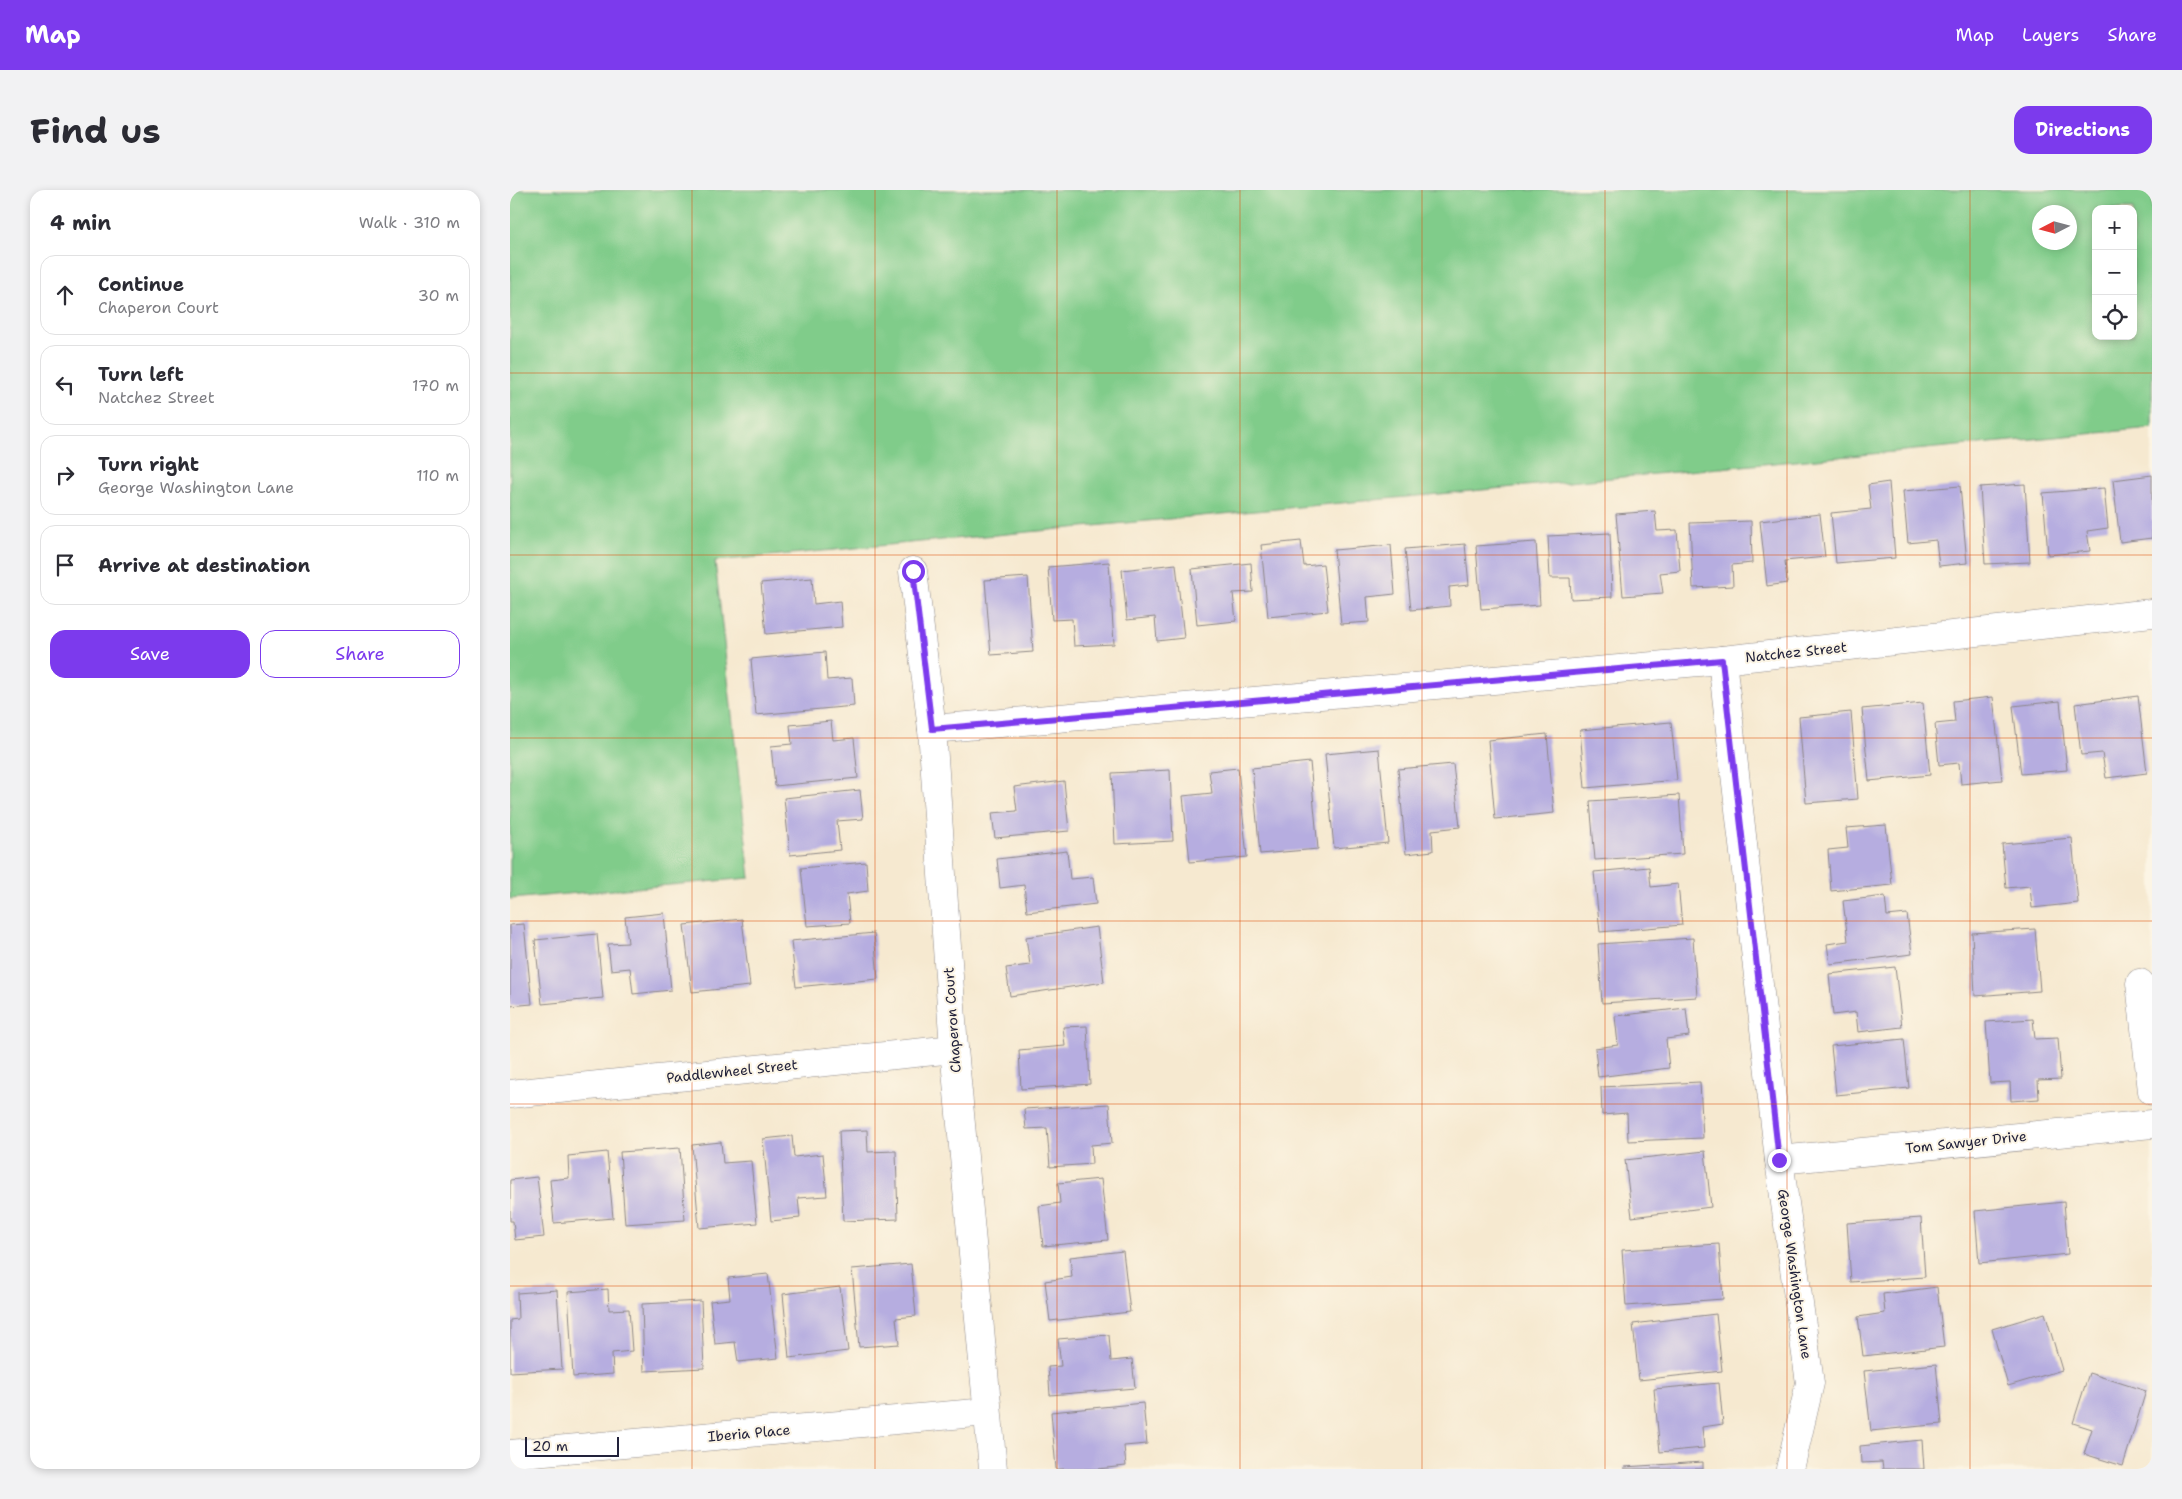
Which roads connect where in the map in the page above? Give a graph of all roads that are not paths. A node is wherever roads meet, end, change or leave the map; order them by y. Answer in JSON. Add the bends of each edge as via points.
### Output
{"nodes":[{"id":1,"x":913,"y":571,"type":"dead end"},
{"id":2,"x":2152,"y":613,"type":"edge"},
{"id":3,"x":1722,"y":660,"type":"junction"},
{"id":4,"x":932,"y":729,"type":"junction"},
{"id":5,"x":2140,"y":983,"type":"dead end"},
{"id":6,"x":954,"y":1049,"type":"junction"},
{"id":7,"x":2152,"y":1091,"type":"edge"},
{"id":8,"x":510,"y":1094,"type":"edge"},
{"id":9,"x":2152,"y":1124,"type":"edge"},
{"id":10,"x":1779,"y":1160,"type":"junction"},
{"id":11,"x":987,"y":1412,"type":"junction"},
{"id":12,"x":510,"y":1454,"type":"edge"},
{"id":13,"x":993,"y":1469,"type":"edge"},
{"id":14,"x":1790,"y":1469,"type":"edge"}],
"edges":[{"from":1,"to":4,"type":"street","name":"Chaperon Court"},
{"from":2,"to":3,"type":"street","name":"Natchez Street"},
{"from":3,"to":4,"type":"street","name":"Natchez Street"},
{"from":3,"to":10,"type":"street","name":"George Washington Lane"},
{"from":4,"to":6,"type":"street","name":"Chaperon Court"},
{"from":5,"to":7,"type":"street"},
{"from":6,"to":8,"type":"street","name":"Paddlewheel Street"},
{"from":6,"to":11,"type":"street","name":"Chaperon Court"},
{"from":9,"to":10,"type":"street","name":"Tom Sawyer Drive"},
{"from":10,"to":14,"type":"street","name":"George Washington Lane","via":[[1810,1383]]},
{"from":11,"to":12,"type":"street","name":"Iberia Place"},
{"from":11,"to":13,"type":"street","name":"Chaperon Court"}]}
